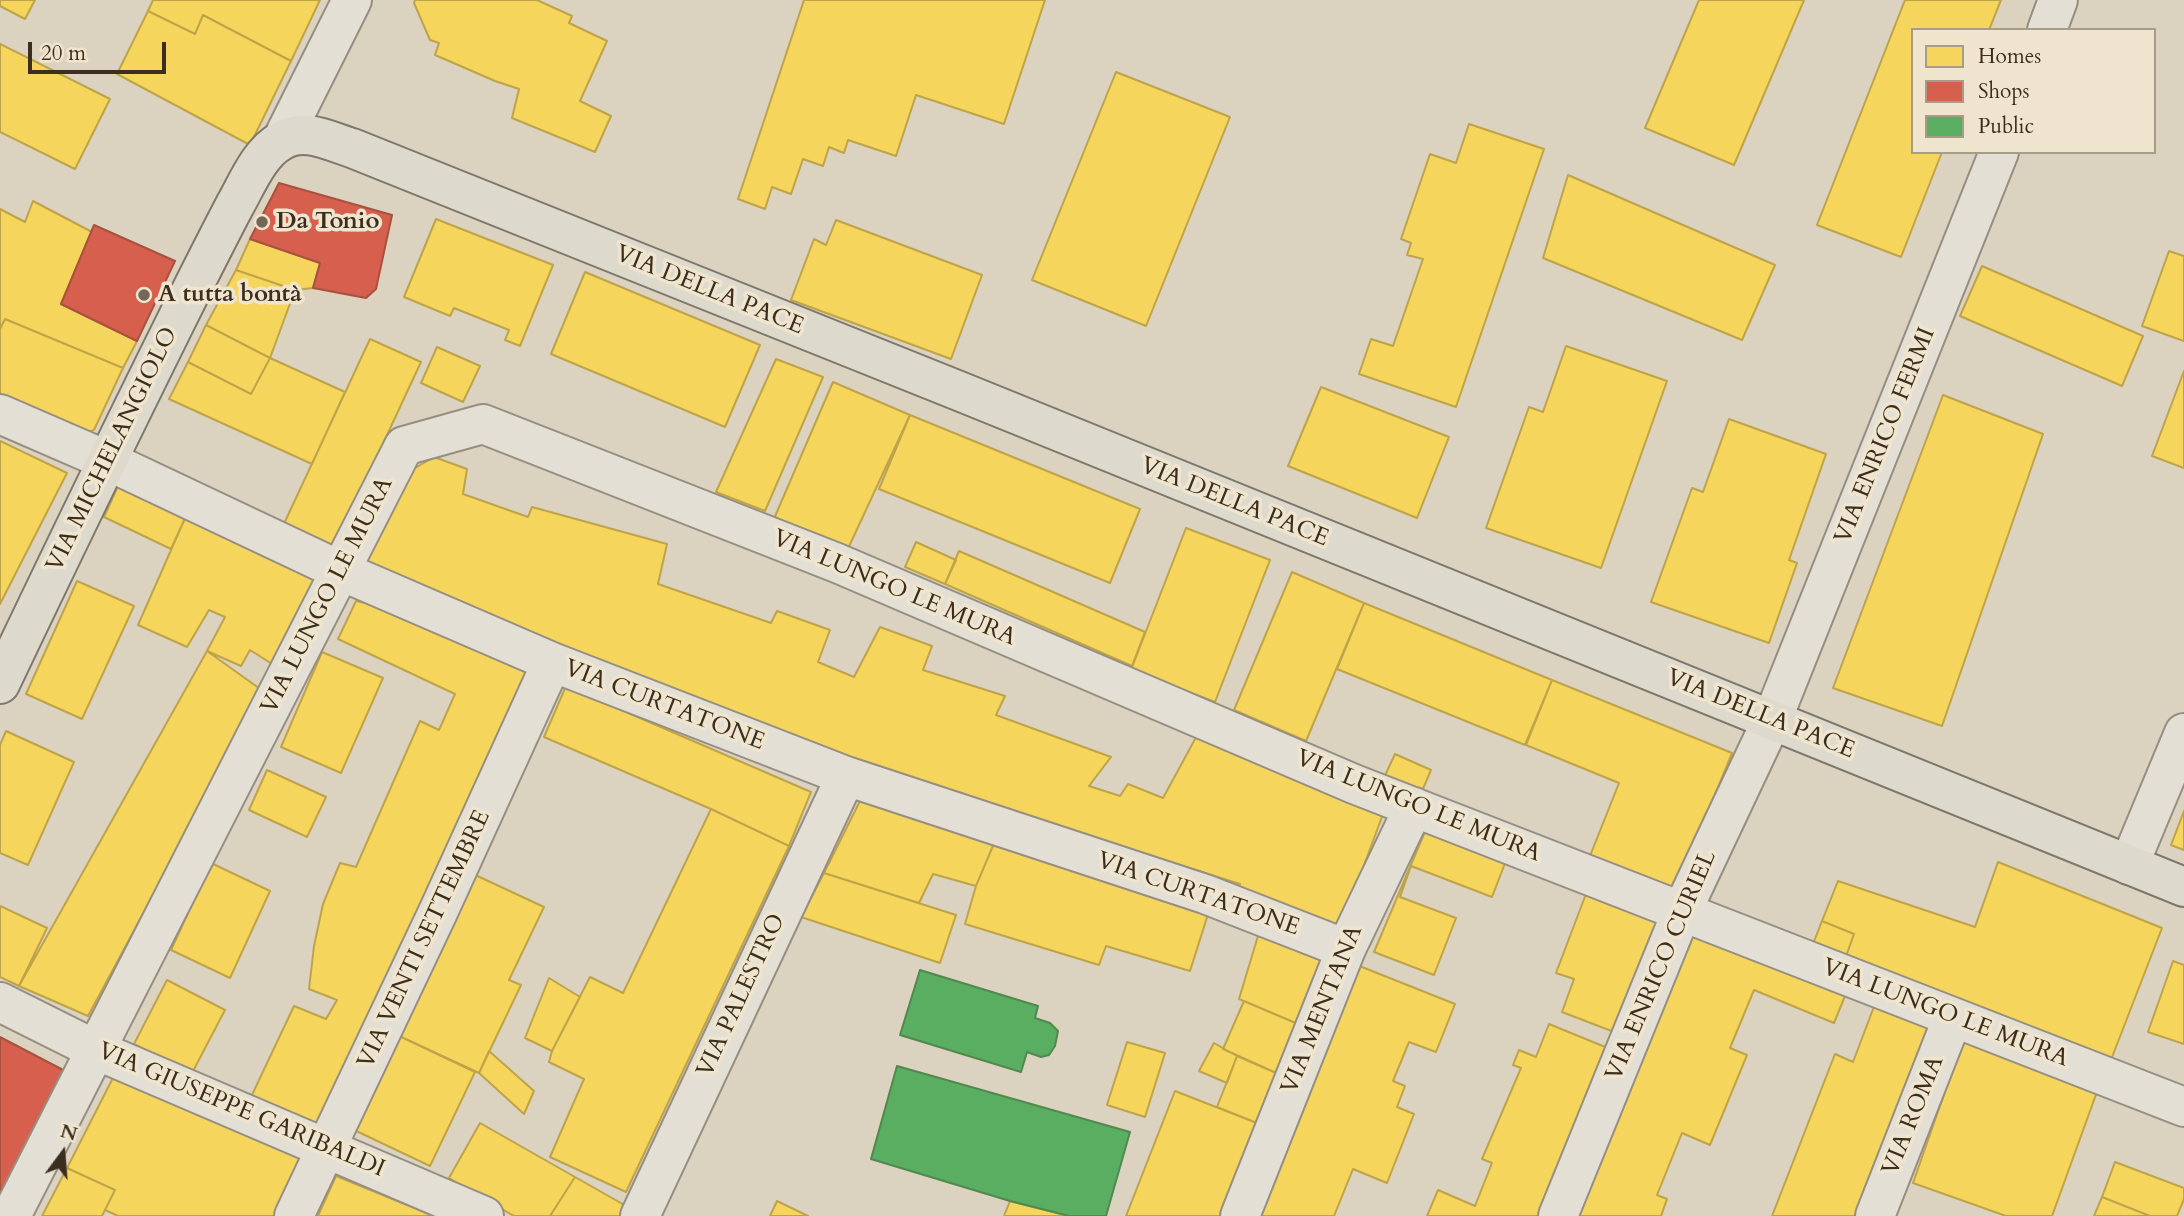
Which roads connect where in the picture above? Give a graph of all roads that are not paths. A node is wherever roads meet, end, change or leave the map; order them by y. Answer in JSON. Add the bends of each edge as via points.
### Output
{"nodes":[{"id":1,"x":352,"y":0,"type":"edge"},
{"id":2,"x":2058,"y":0,"type":"edge"},
{"id":3,"x":2048,"y":28,"type":"edge"},
{"id":4,"x":282,"y":140,"type":"junction"},
{"id":5,"x":1998,"y":154,"type":"edge"},
{"id":6,"x":0,"y":414,"type":"edge"},
{"id":7,"x":106,"y":460,"type":"junction"},
{"id":8,"x":341,"y":571,"type":"junction"},
{"id":9,"x":552,"y":662,"type":"junction"},
{"id":10,"x":0,"y":684,"type":"edge"},
{"id":11,"x":1772,"y":720,"type":"junction"},
{"id":12,"x":2184,"y":733,"type":"edge"},
{"id":13,"x":846,"y":776,"type":"junction"},
{"id":14,"x":1414,"y":807,"type":"junction"},
{"id":15,"x":2129,"y":865,"type":"junction"},
{"id":16,"x":2184,"y":887,"type":"edge"},
{"id":17,"x":1682,"y":912,"type":"junction"},
{"id":18,"x":1346,"y":949,"type":"junction"},
{"id":19,"x":0,"y":1002,"type":"edge"},
{"id":20,"x":1953,"y":1017,"type":"junction"},
{"id":21,"x":96,"y":1050,"type":"junction"},
{"id":22,"x":2184,"y":1107,"type":"edge"},
{"id":23,"x":328,"y":1148,"type":"junction"},
{"id":24,"x":10,"y":1216,"type":"edge"},
{"id":25,"x":295,"y":1216,"type":"edge"},
{"id":26,"x":484,"y":1216,"type":"edge"},
{"id":27,"x":640,"y":1216,"type":"edge"},
{"id":28,"x":1240,"y":1216,"type":"edge"},
{"id":29,"x":1558,"y":1216,"type":"edge"},
{"id":30,"x":1874,"y":1216,"type":"edge"}],
"edges":[{"from":1,"to":4,"type":"street","name":"VIA MICHELANGIOLO"},
{"from":2,"to":3,"type":"street"},
{"from":4,"to":7,"type":"main road","name":"VIA MICHELANGIOLO","via":[[248,181]]},
{"from":4,"to":11,"type":"main road","name":"VIA DELLA PACE","via":[[310,134],[352,148]]},
{"from":5,"to":11,"type":"street","name":"VIA ENRICO FERMI"},
{"from":6,"to":7,"type":"street","name":"VIA CURTATONE"},
{"from":7,"to":8,"type":"street","name":"VIA CURTATONE"},
{"from":7,"to":10,"type":"main road","name":"VIA MICHELANGIOLO"},
{"from":8,"to":9,"type":"street","name":"VIA CURTATONE"},
{"from":8,"to":14,"type":"street","name":"VIA LUNGO LE MURA","via":[[404,446],[483,424],[837,562]]},
{"from":8,"to":21,"type":"street","name":"VIA LUNGO LE MURA"},
{"from":9,"to":13,"type":"street","name":"VIA CURTATONE"},
{"from":9,"to":23,"type":"street","name":"VIA VENTI SETTEMBRE"},
{"from":11,"to":15,"type":"main road","name":"VIA DELLA PACE"},
{"from":11,"to":17,"type":"street","name":"VIA ENRICO CURIEL"},
{"from":12,"to":15,"type":"street"},
{"from":13,"to":18,"type":"street","name":"VIA CURTATONE","via":[[1205,894]]},
{"from":13,"to":27,"type":"street","name":"VIA PALESTRO"},
{"from":14,"to":17,"type":"street","name":"VIA LUNGO LE MURA"},
{"from":14,"to":18,"type":"street","name":"VIA MENTANA"},
{"from":15,"to":16,"type":"main road","name":"VIA DELLA PACE"},
{"from":17,"to":20,"type":"street","name":"VIA LUNGO LE MURA"},
{"from":17,"to":29,"type":"street","name":"VIA ENRICO CURIEL"},
{"from":18,"to":28,"type":"street","name":"VIA MENTANA"},
{"from":19,"to":21,"type":"street","name":"VIA GIUSEPPE GARIBALDI"},
{"from":20,"to":22,"type":"street","name":"VIA LUNGO LE MURA"},
{"from":20,"to":30,"type":"street","name":"VIA ROMA"},
{"from":21,"to":23,"type":"street","name":"VIA GIUSEPPE GARIBALDI"},
{"from":21,"to":24,"type":"street","name":"VIA LUNGO LE MURA"},
{"from":23,"to":25,"type":"street","name":"VIA VENTI SETTEMBRE"},
{"from":23,"to":26,"type":"street","name":"VIA GIUSEPPE GARIBALDI"}]}
